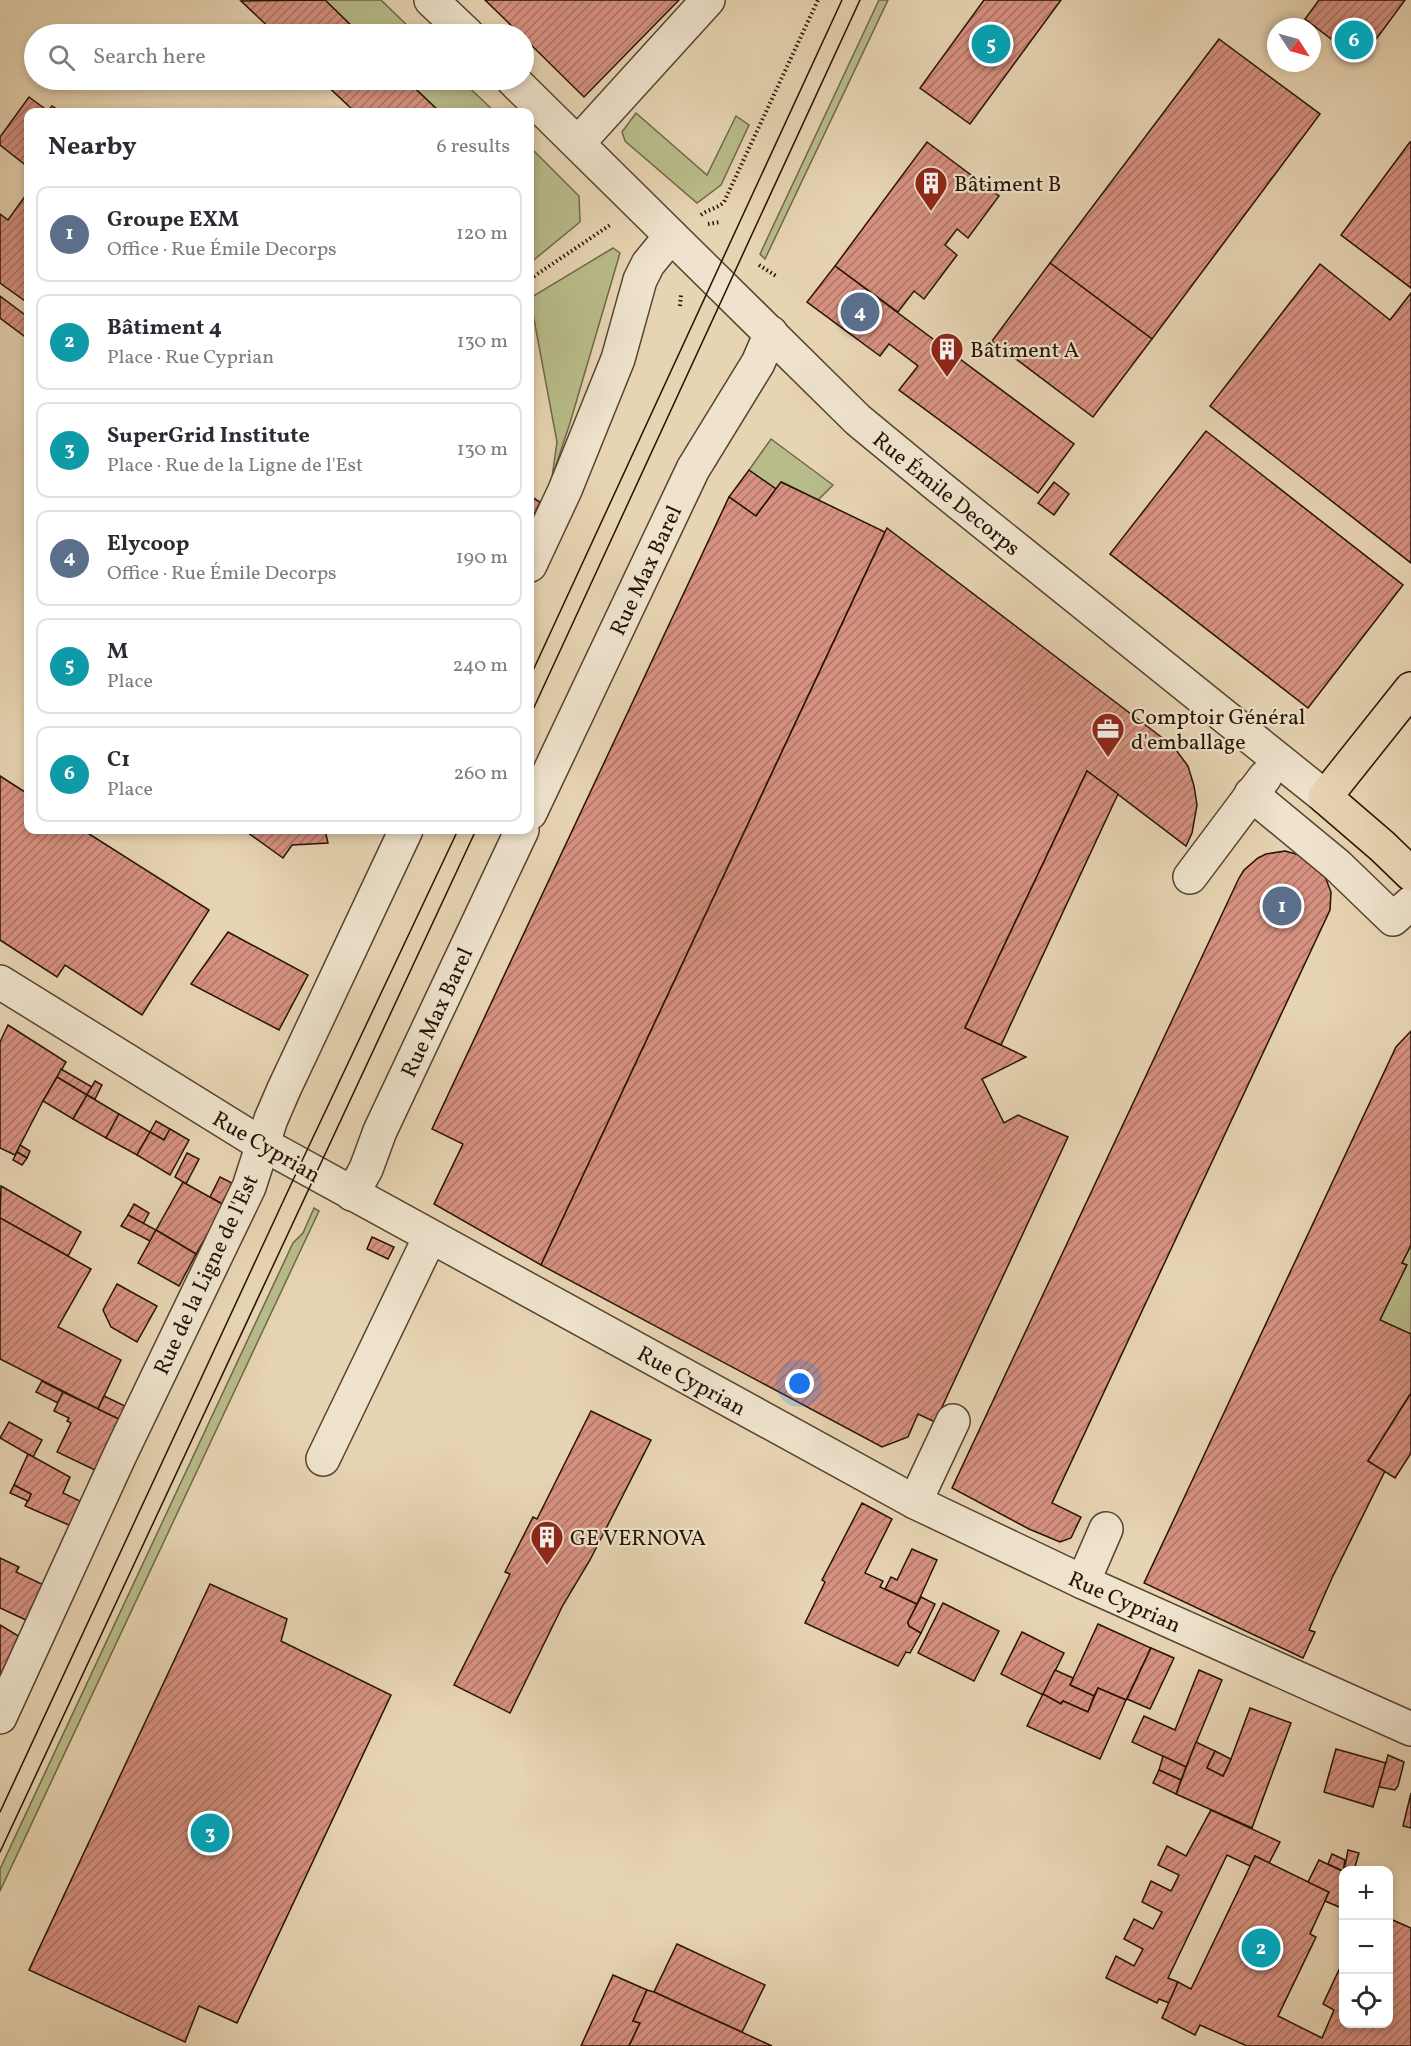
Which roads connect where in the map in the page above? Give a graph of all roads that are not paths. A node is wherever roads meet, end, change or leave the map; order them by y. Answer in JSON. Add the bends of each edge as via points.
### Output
{"nodes":[{"id":1,"x":431,"y":0,"type":"edge"},
{"id":2,"x":708,"y":0,"type":"edge"},
{"id":3,"x":456,"y":24,"type":"edge"},
{"id":4,"x":523,"y":90,"type":"edge"},
{"id":5,"x":578,"y":143,"type":"junction"},
{"id":6,"x":676,"y":242,"type":"junction"},
{"id":7,"x":771,"y":333,"type":"junction"},
{"id":8,"x":534,"y":556,"type":"edge"},
{"id":9,"x":1411,"y":689,"type":"edge"},
{"id":10,"x":1278,"y":760,"type":"junction"},
{"id":11,"x":1251,"y":794,"type":"junction"},
{"id":12,"x":1325,"y":797,"type":"junction"},
{"id":13,"x":534,"y":805,"type":"edge"},
{"id":14,"x":404,"y":834,"type":"edge"},
{"id":15,"x":520,"y":834,"type":"edge"},
{"id":16,"x":1411,"y":873,"type":"edge"},
{"id":17,"x":1190,"y":877,"type":"dead end"},
{"id":18,"x":1411,"y":903,"type":"edge"},
{"id":19,"x":0,"y":982,"type":"edge"},
{"id":20,"x":263,"y":1144,"type":"junction"},
{"id":21,"x":352,"y":1194,"type":"junction"},
{"id":22,"x":430,"y":1237,"type":"junction"},
{"id":23,"x":953,"y":1421,"type":"dead end"},
{"id":24,"x":323,"y":1459,"type":"dead end"},
{"id":25,"x":915,"y":1502,"type":"junction"},
{"id":26,"x":1106,"y":1528,"type":"dead end"},
{"id":27,"x":1083,"y":1582,"type":"junction"},
{"id":28,"x":0,"y":1717,"type":"edge"},
{"id":29,"x":1411,"y":1729,"type":"edge"}],
"edges":[{"from":1,"to":3,"type":"street"},
{"from":2,"to":5,"type":"street"},
{"from":4,"to":5,"type":"street","name":"Rue Émile Decorps"},
{"from":5,"to":6,"type":"street","name":"Rue Émile Decorps"},
{"from":6,"to":7,"type":"street","name":"Rue Émile Decorps"},
{"from":6,"to":8,"type":"street","via":[[648,264],[640,280],[618,359]]},
{"from":7,"to":10,"type":"street","name":"Rue Émile Decorps","via":[[858,420]]},
{"from":7,"to":13,"type":"street","name":"Rue Max Barel","via":[[758,363],[693,469]]},
{"from":9,"to":12,"type":"main road"},
{"from":10,"to":11,"type":"street"},
{"from":10,"to":12,"type":"street","name":"Rue Émile Decorps"},
{"from":11,"to":17,"type":"street"},
{"from":11,"to":18,"type":"street","via":[[1337,865],[1393,919]]},
{"from":12,"to":16,"type":"main road","name":"Rue Émile Decorps"},
{"from":14,"to":20,"type":"street","name":"Rue de la Ligne de l'Est","via":[[284,1089]]},
{"from":15,"to":21,"type":"street","name":"Rue Max Barel"},
{"from":19,"to":20,"type":"street","name":"Rue Cyprian"},
{"from":20,"to":21,"type":"street","name":"Rue Cyprian"},
{"from":20,"to":28,"type":"street","name":"Rue de la Ligne de l'Est","via":[[249,1187]]},
{"from":21,"to":22,"type":"street","name":"Rue Cyprian"},
{"from":22,"to":24,"type":"street"},
{"from":22,"to":25,"type":"street","name":"Rue Cyprian"},
{"from":23,"to":25,"type":"street"},
{"from":25,"to":27,"type":"street","name":"Rue Cyprian"},
{"from":26,"to":27,"type":"street"},
{"from":27,"to":29,"type":"street","name":"Rue Cyprian"}]}
